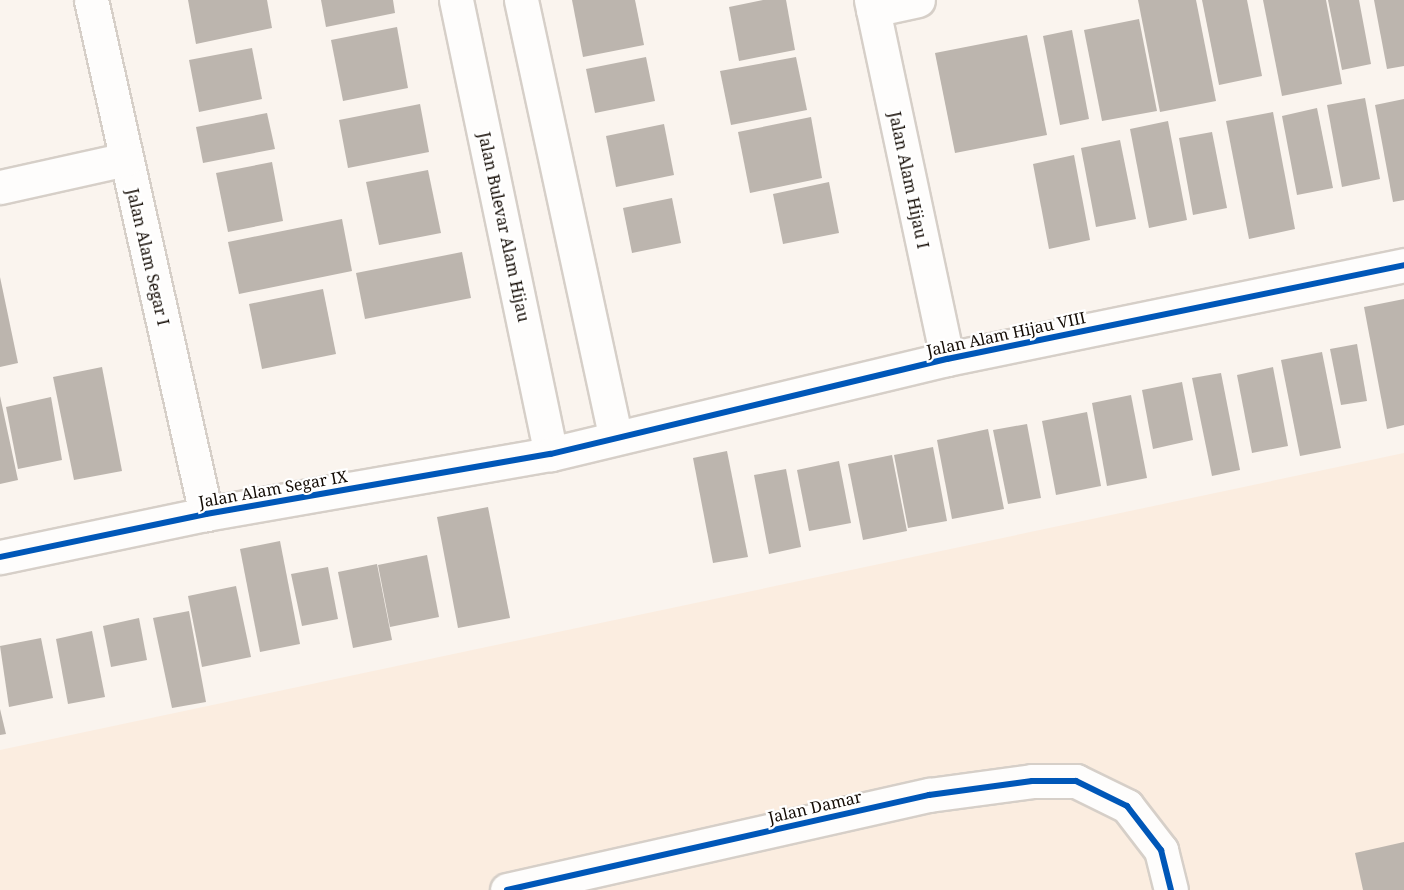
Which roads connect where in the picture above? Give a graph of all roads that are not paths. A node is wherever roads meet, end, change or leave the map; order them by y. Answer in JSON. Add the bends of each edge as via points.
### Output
{"nodes":[{"id":1,"x":91,"y":0,"type":"edge"},
{"id":2,"x":456,"y":0,"type":"edge"},
{"id":3,"x":521,"y":0,"type":"edge"},
{"id":4,"x":918,"y":0,"type":"edge"},
{"id":5,"x":872,"y":5,"type":"edge"},
{"id":6,"x":126,"y":159,"type":"junction"},
{"id":7,"x":0,"y":187,"type":"edge"},
{"id":8,"x":1404,"y":265,"type":"edge"},
{"id":9,"x":947,"y":359,"type":"junction"},
{"id":10,"x":615,"y":436,"type":"junction"},
{"id":11,"x":552,"y":454,"type":"junction"},
{"id":12,"x":206,"y":514,"type":"junction"},
{"id":13,"x":0,"y":557,"type":"edge"},
{"id":14,"x":507,"y":890,"type":"edge"},
{"id":15,"x":1171,"y":890,"type":"edge"}],
"edges":[{"from":1,"to":6,"type":"street","name":"Jalan Alam Segar I"},
{"from":2,"to":11,"type":"street","name":"Jalan Bulevar Alam Hijau"},
{"from":3,"to":10,"type":"street"},
{"from":4,"to":5,"type":"street"},
{"from":5,"to":9,"type":"street","name":"Jalan Alam Hijau I"},
{"from":6,"to":7,"type":"street"},
{"from":6,"to":12,"type":"street","name":"Jalan Alam Segar I"},
{"from":8,"to":9,"type":"street","name":"Jalan Alam Hijau VIII"},
{"from":9,"to":10,"type":"street","name":"Jalan Alam Hijau VIII"},
{"from":10,"to":11,"type":"street","name":"Jalan Alam Hijau VIII"},
{"from":11,"to":12,"type":"street","name":"Jalan Alam Segar IX"},
{"from":12,"to":13,"type":"street","name":"Jalan Alam Segar IX"},
{"from":14,"to":15,"type":"street","name":"Jalan Damar","via":[[929,795],[1032,781],[1076,781],[1127,806],[1161,850]]}]}
